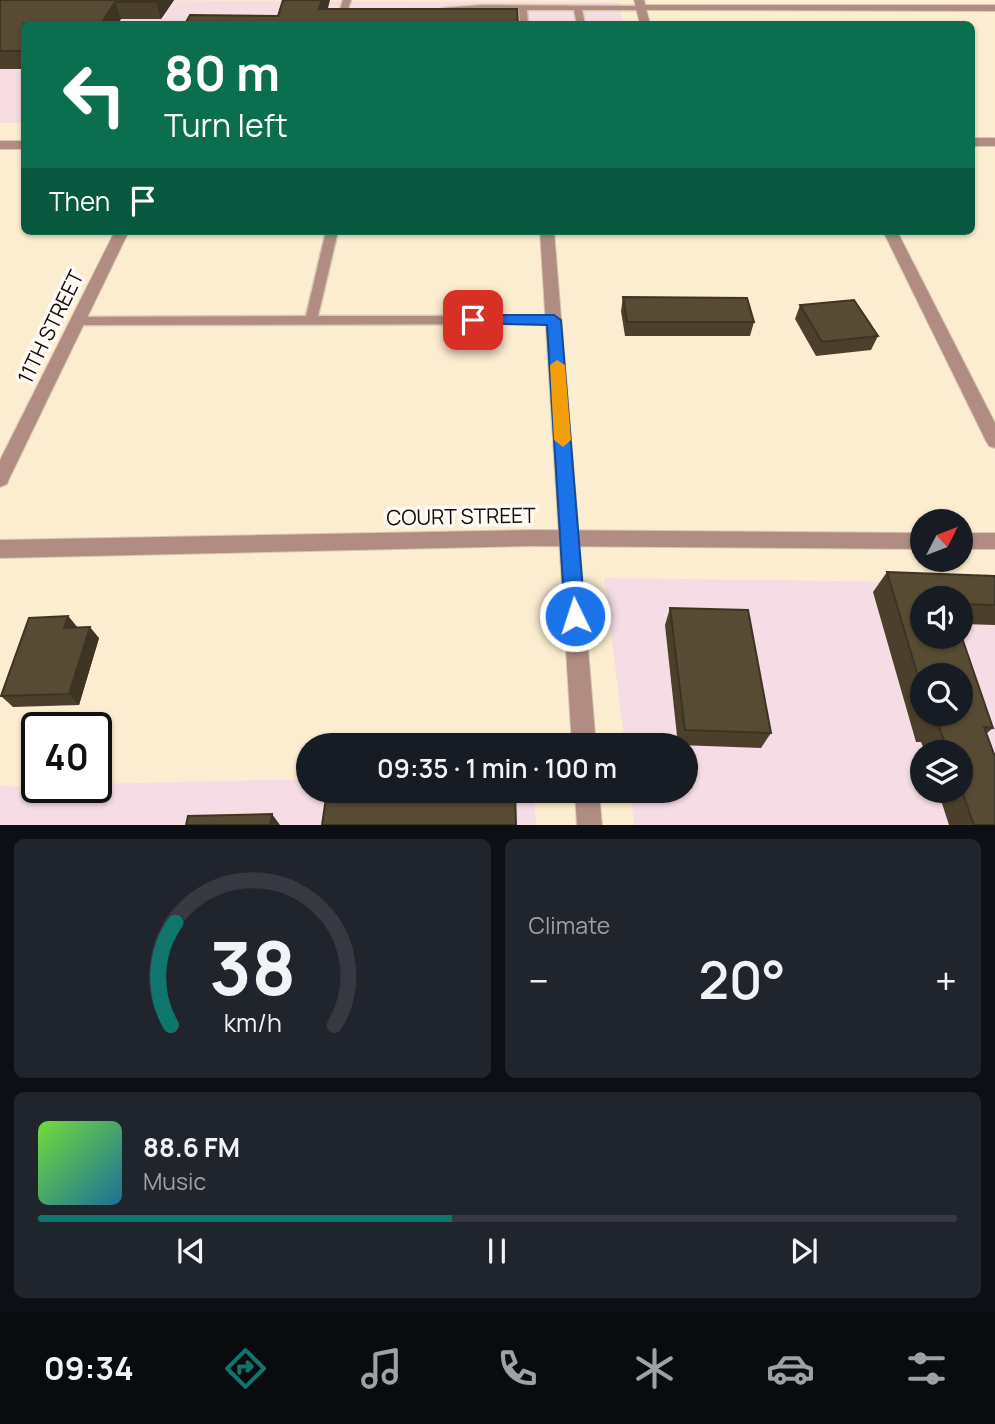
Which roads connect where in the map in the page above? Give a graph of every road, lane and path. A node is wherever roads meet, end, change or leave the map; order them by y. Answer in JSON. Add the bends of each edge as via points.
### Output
{"nodes":[{"id":1,"x":347,"y":0,"type":"edge"},
{"id":2,"x":484,"y":4,"type":"edge"},
{"id":3,"x":640,"y":4,"type":"edge"},
{"id":4,"x":523,"y":7,"type":"junction"},
{"id":5,"x":578,"y":8,"type":"junction"},
{"id":6,"x":995,"y":8,"type":"edge"},
{"id":7,"x":432,"y":11,"type":"edge"},
{"id":8,"x":354,"y":18,"type":"edge"},
{"id":9,"x":341,"y":19,"type":"junction"},
{"id":10,"x":337,"y":21,"type":"edge"},
{"id":11,"x":524,"y":21,"type":"edge"},
{"id":12,"x":580,"y":21,"type":"edge"},
{"id":13,"x":644,"y":21,"type":"edge"},
{"id":14,"x":975,"y":142,"type":"edge"},
{"id":15,"x":995,"y":142,"type":"edge"},
{"id":16,"x":0,"y":145,"type":"edge"},
{"id":17,"x":21,"y":145,"type":"edge"},
{"id":18,"x":120,"y":235,"type":"edge"},
{"id":19,"x":331,"y":235,"type":"edge"},
{"id":20,"x":547,"y":235,"type":"edge"},
{"id":21,"x":892,"y":235,"type":"edge"},
{"id":22,"x":311,"y":320,"type":"junction"},
{"id":23,"x":554,"y":320,"type":"junction"},
{"id":24,"x":78,"y":321,"type":"junction"},
{"id":25,"x":995,"y":441,"type":"edge"},
{"id":26,"x":0,"y":479,"type":"edge"},
{"id":27,"x":570,"y":538,"type":"junction"},
{"id":28,"x":910,"y":541,"type":"edge"},
{"id":29,"x":973,"y":541,"type":"edge"},
{"id":30,"x":995,"y":541,"type":"edge"},
{"id":31,"x":0,"y":549,"type":"edge"},
{"id":32,"x":583,"y":733,"type":"edge"},
{"id":33,"x":588,"y":803,"type":"edge"},
{"id":34,"x":590,"y":825,"type":"edge"}],
"edges":[{"from":1,"to":9,"type":"lane"},
{"from":2,"to":4,"type":"lane"},
{"from":2,"to":7,"type":"lane"},
{"from":3,"to":5,"type":"lane"},
{"from":3,"to":6,"type":"street"},
{"from":3,"to":13,"type":"street"},
{"from":4,"to":5,"type":"lane"},
{"from":4,"to":11,"type":"lane"},
{"from":5,"to":12,"type":"lane"},
{"from":8,"to":9,"type":"lane"},
{"from":9,"to":10,"type":"lane"},
{"from":14,"to":15,"type":"street"},
{"from":16,"to":17,"type":"street"},
{"from":18,"to":24,"type":"street","name":"11TH STREET"},
{"from":19,"to":22,"type":"lane"},
{"from":20,"to":23,"type":"street"},
{"from":21,"to":25,"type":"street"},
{"from":22,"to":23,"type":"lane"},
{"from":22,"to":24,"type":"lane"},
{"from":23,"to":27,"type":"street"},
{"from":24,"to":26,"type":"street","name":"11TH STREET"},
{"from":27,"to":28,"type":"street","name":"COURT STREET"},
{"from":27,"to":31,"type":"street","name":"COURT STREET"},
{"from":27,"to":32,"type":"street"},
{"from":29,"to":30,"type":"street"},
{"from":33,"to":34,"type":"street"}]}
